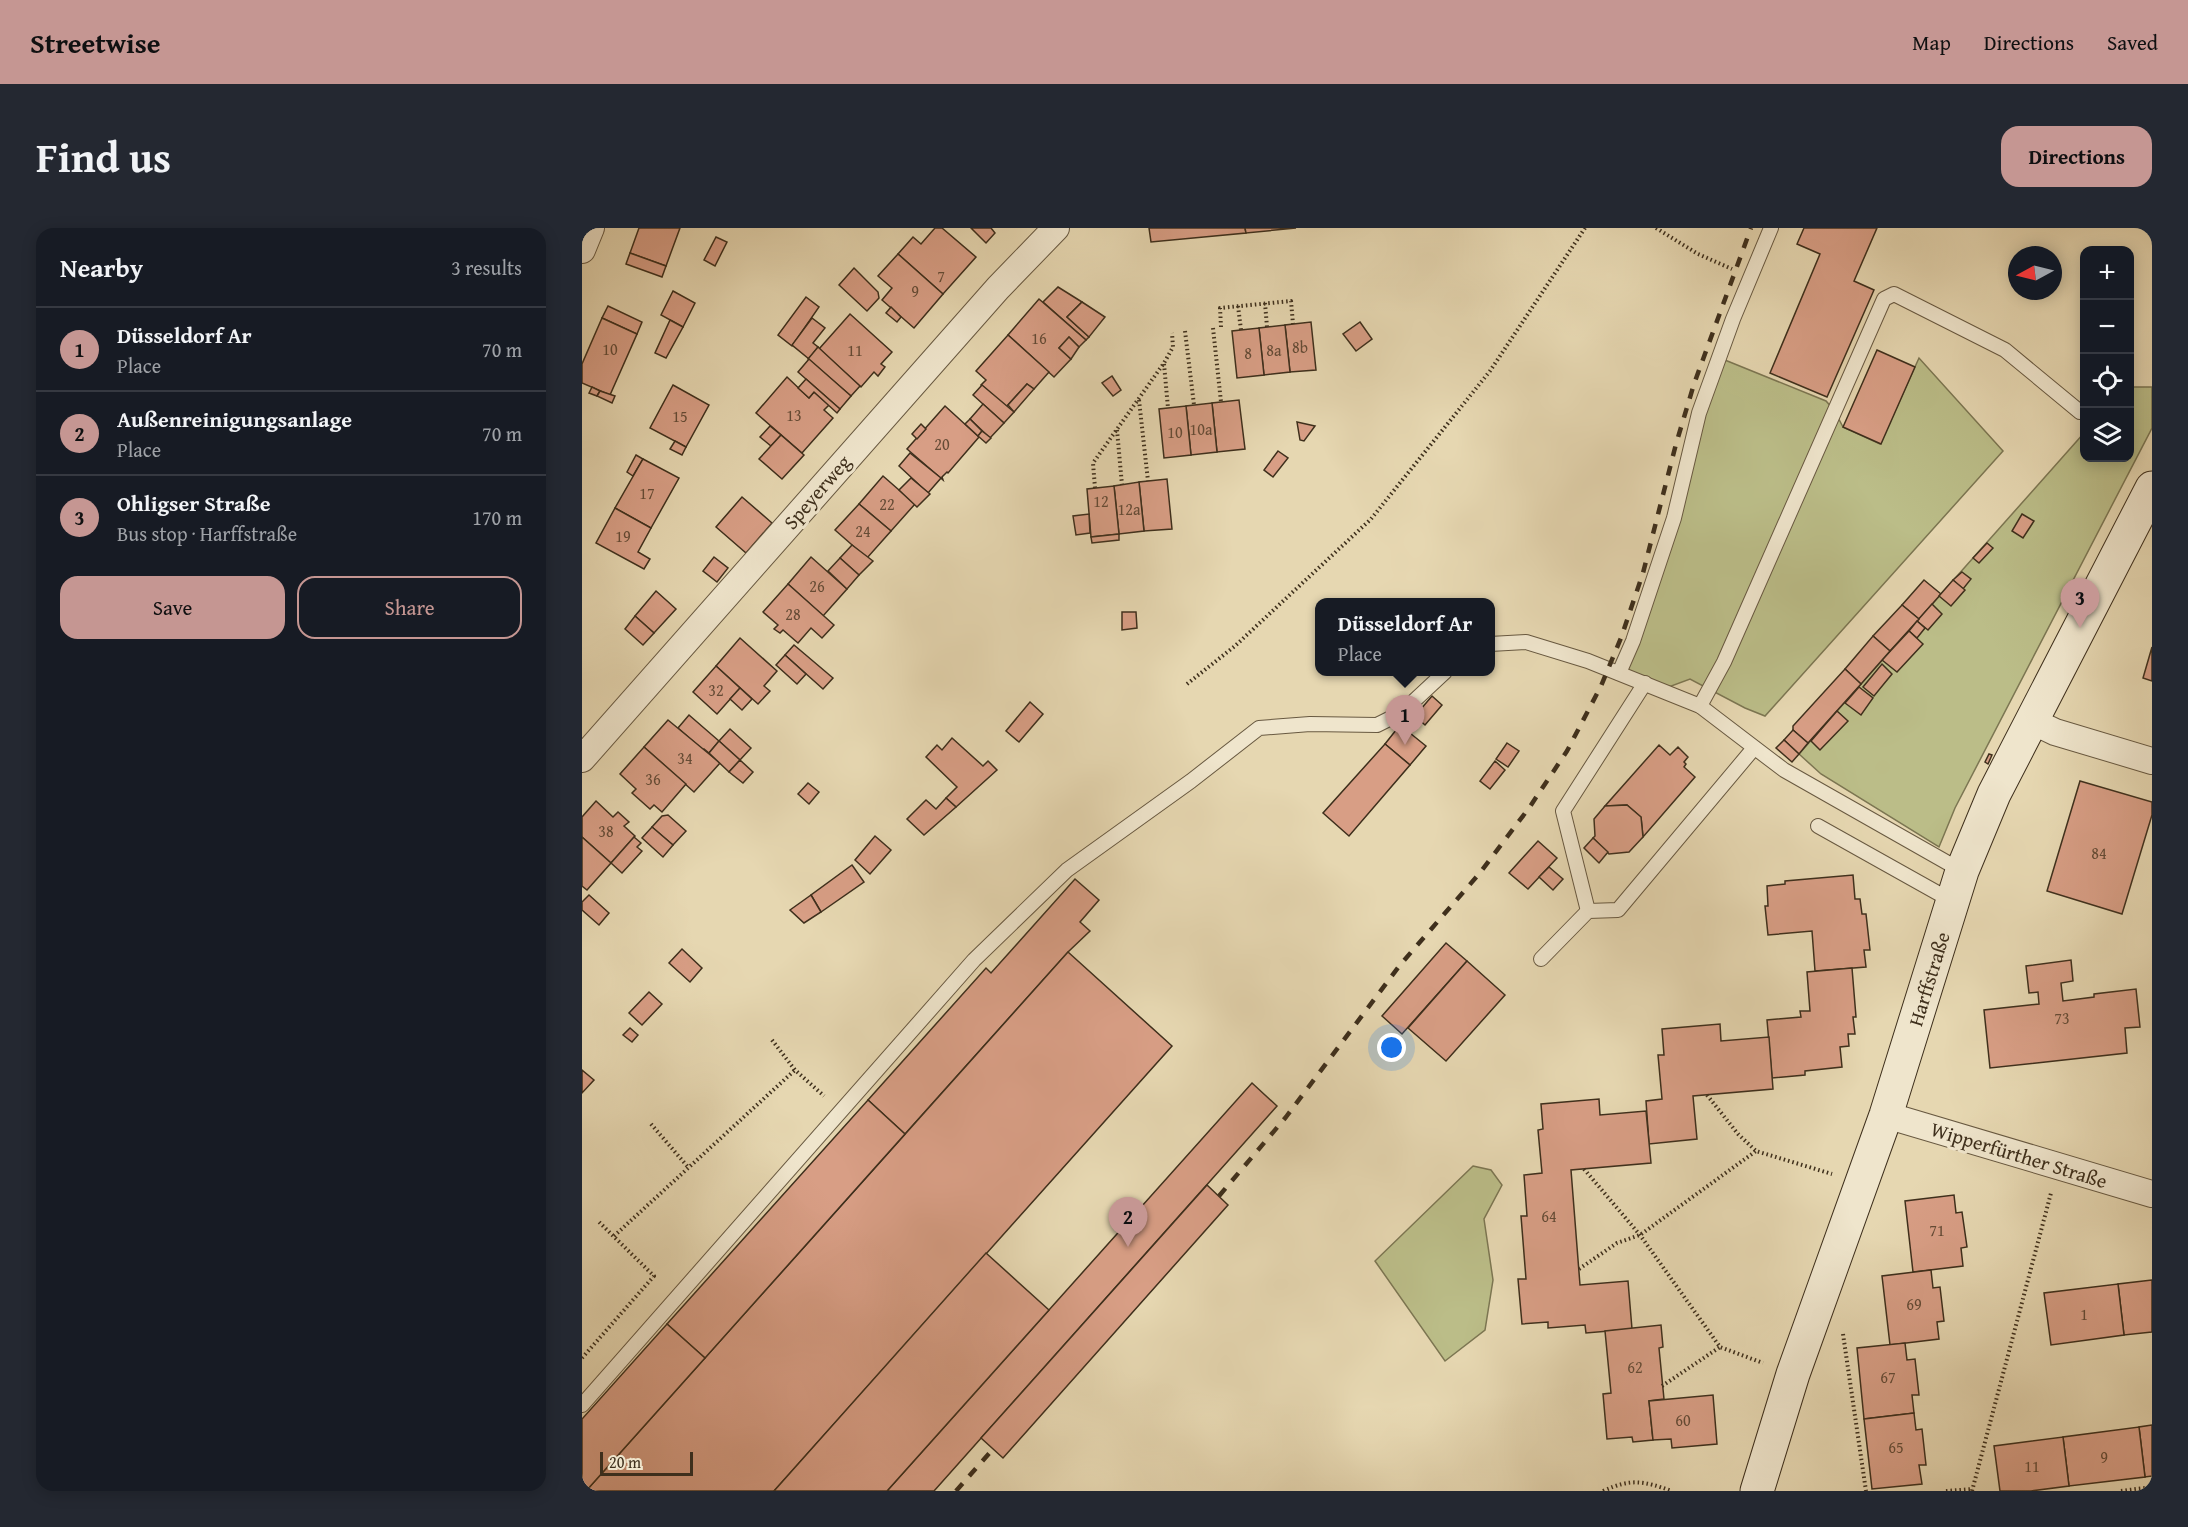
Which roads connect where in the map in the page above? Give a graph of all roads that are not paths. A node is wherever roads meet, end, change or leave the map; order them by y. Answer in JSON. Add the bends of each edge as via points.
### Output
{"nodes":[{"id":1,"x":591,"y":228,"type":"edge"},
{"id":2,"x":1056,"y":228,"type":"edge"},
{"id":3,"x":1772,"y":228,"type":"edge"},
{"id":4,"x":582,"y":250,"type":"edge"},
{"id":5,"x":2080,"y":412,"type":"dead end"},
{"id":6,"x":2152,"y":488,"type":"edge"},
{"id":7,"x":1495,"y":644,"type":"edge"},
{"id":8,"x":1619,"y":673,"type":"junction"},
{"id":9,"x":1441,"y":676,"type":"edge"},
{"id":10,"x":1645,"y":683,"type":"junction"},
{"id":11,"x":1700,"y":706,"type":"junction"},
{"id":12,"x":2032,"y":721,"type":"junction"},
{"id":13,"x":1754,"y":748,"type":"junction"},
{"id":14,"x":582,"y":759,"type":"edge"},
{"id":15,"x":2152,"y":761,"type":"edge"},
{"id":16,"x":1818,"y":826,"type":"dead end"},
{"id":17,"x":1957,"y":886,"type":"junction"},
{"id":18,"x":1588,"y":911,"type":"junction"},
{"id":19,"x":1541,"y":959,"type":"dead end"},
{"id":20,"x":1886,"y":1115,"type":"junction"},
{"id":21,"x":2152,"y":1194,"type":"edge"},
{"id":22,"x":582,"y":1405,"type":"edge"},
{"id":23,"x":1757,"y":1491,"type":"edge"}],
"edges":[{"from":1,"to":4,"type":"street"},
{"from":2,"to":14,"type":"street","name":"Speyerweg","via":[[998,288]]},
{"from":3,"to":8,"type":"lane","via":[[1699,413],[1674,518]]},
{"from":5,"to":11,"type":"lane","via":[[2005,351],[1894,294],[1884,299],[1724,662]]},
{"from":6,"to":12,"type":"street","name":"Harffstraße"},
{"from":7,"to":8,"type":"lane","via":[[1526,642]]},
{"from":8,"to":10,"type":"lane"},
{"from":9,"to":22,"type":"lane","via":[[1401,713],[1377,725],[1259,728],[1067,870],[974,960]]},
{"from":10,"to":11,"type":"lane"},
{"from":10,"to":18,"type":"lane","via":[[1563,811]]},
{"from":11,"to":13,"type":"lane"},
{"from":12,"to":15,"type":"street","via":[[2055,732]]},
{"from":12,"to":17,"type":"street","name":"Harffstraße","via":[[1994,794]]},
{"from":13,"to":17,"type":"lane"},
{"from":13,"to":18,"type":"lane","via":[[1618,910]]},
{"from":16,"to":17,"type":"lane"},
{"from":17,"to":20,"type":"street","name":"Harffstraße"},
{"from":18,"to":19,"type":"lane"},
{"from":20,"to":21,"type":"street","name":"Wipperfürther Straße"},
{"from":20,"to":23,"type":"street","name":"Harffstraße","via":[[1793,1374]]}]}
